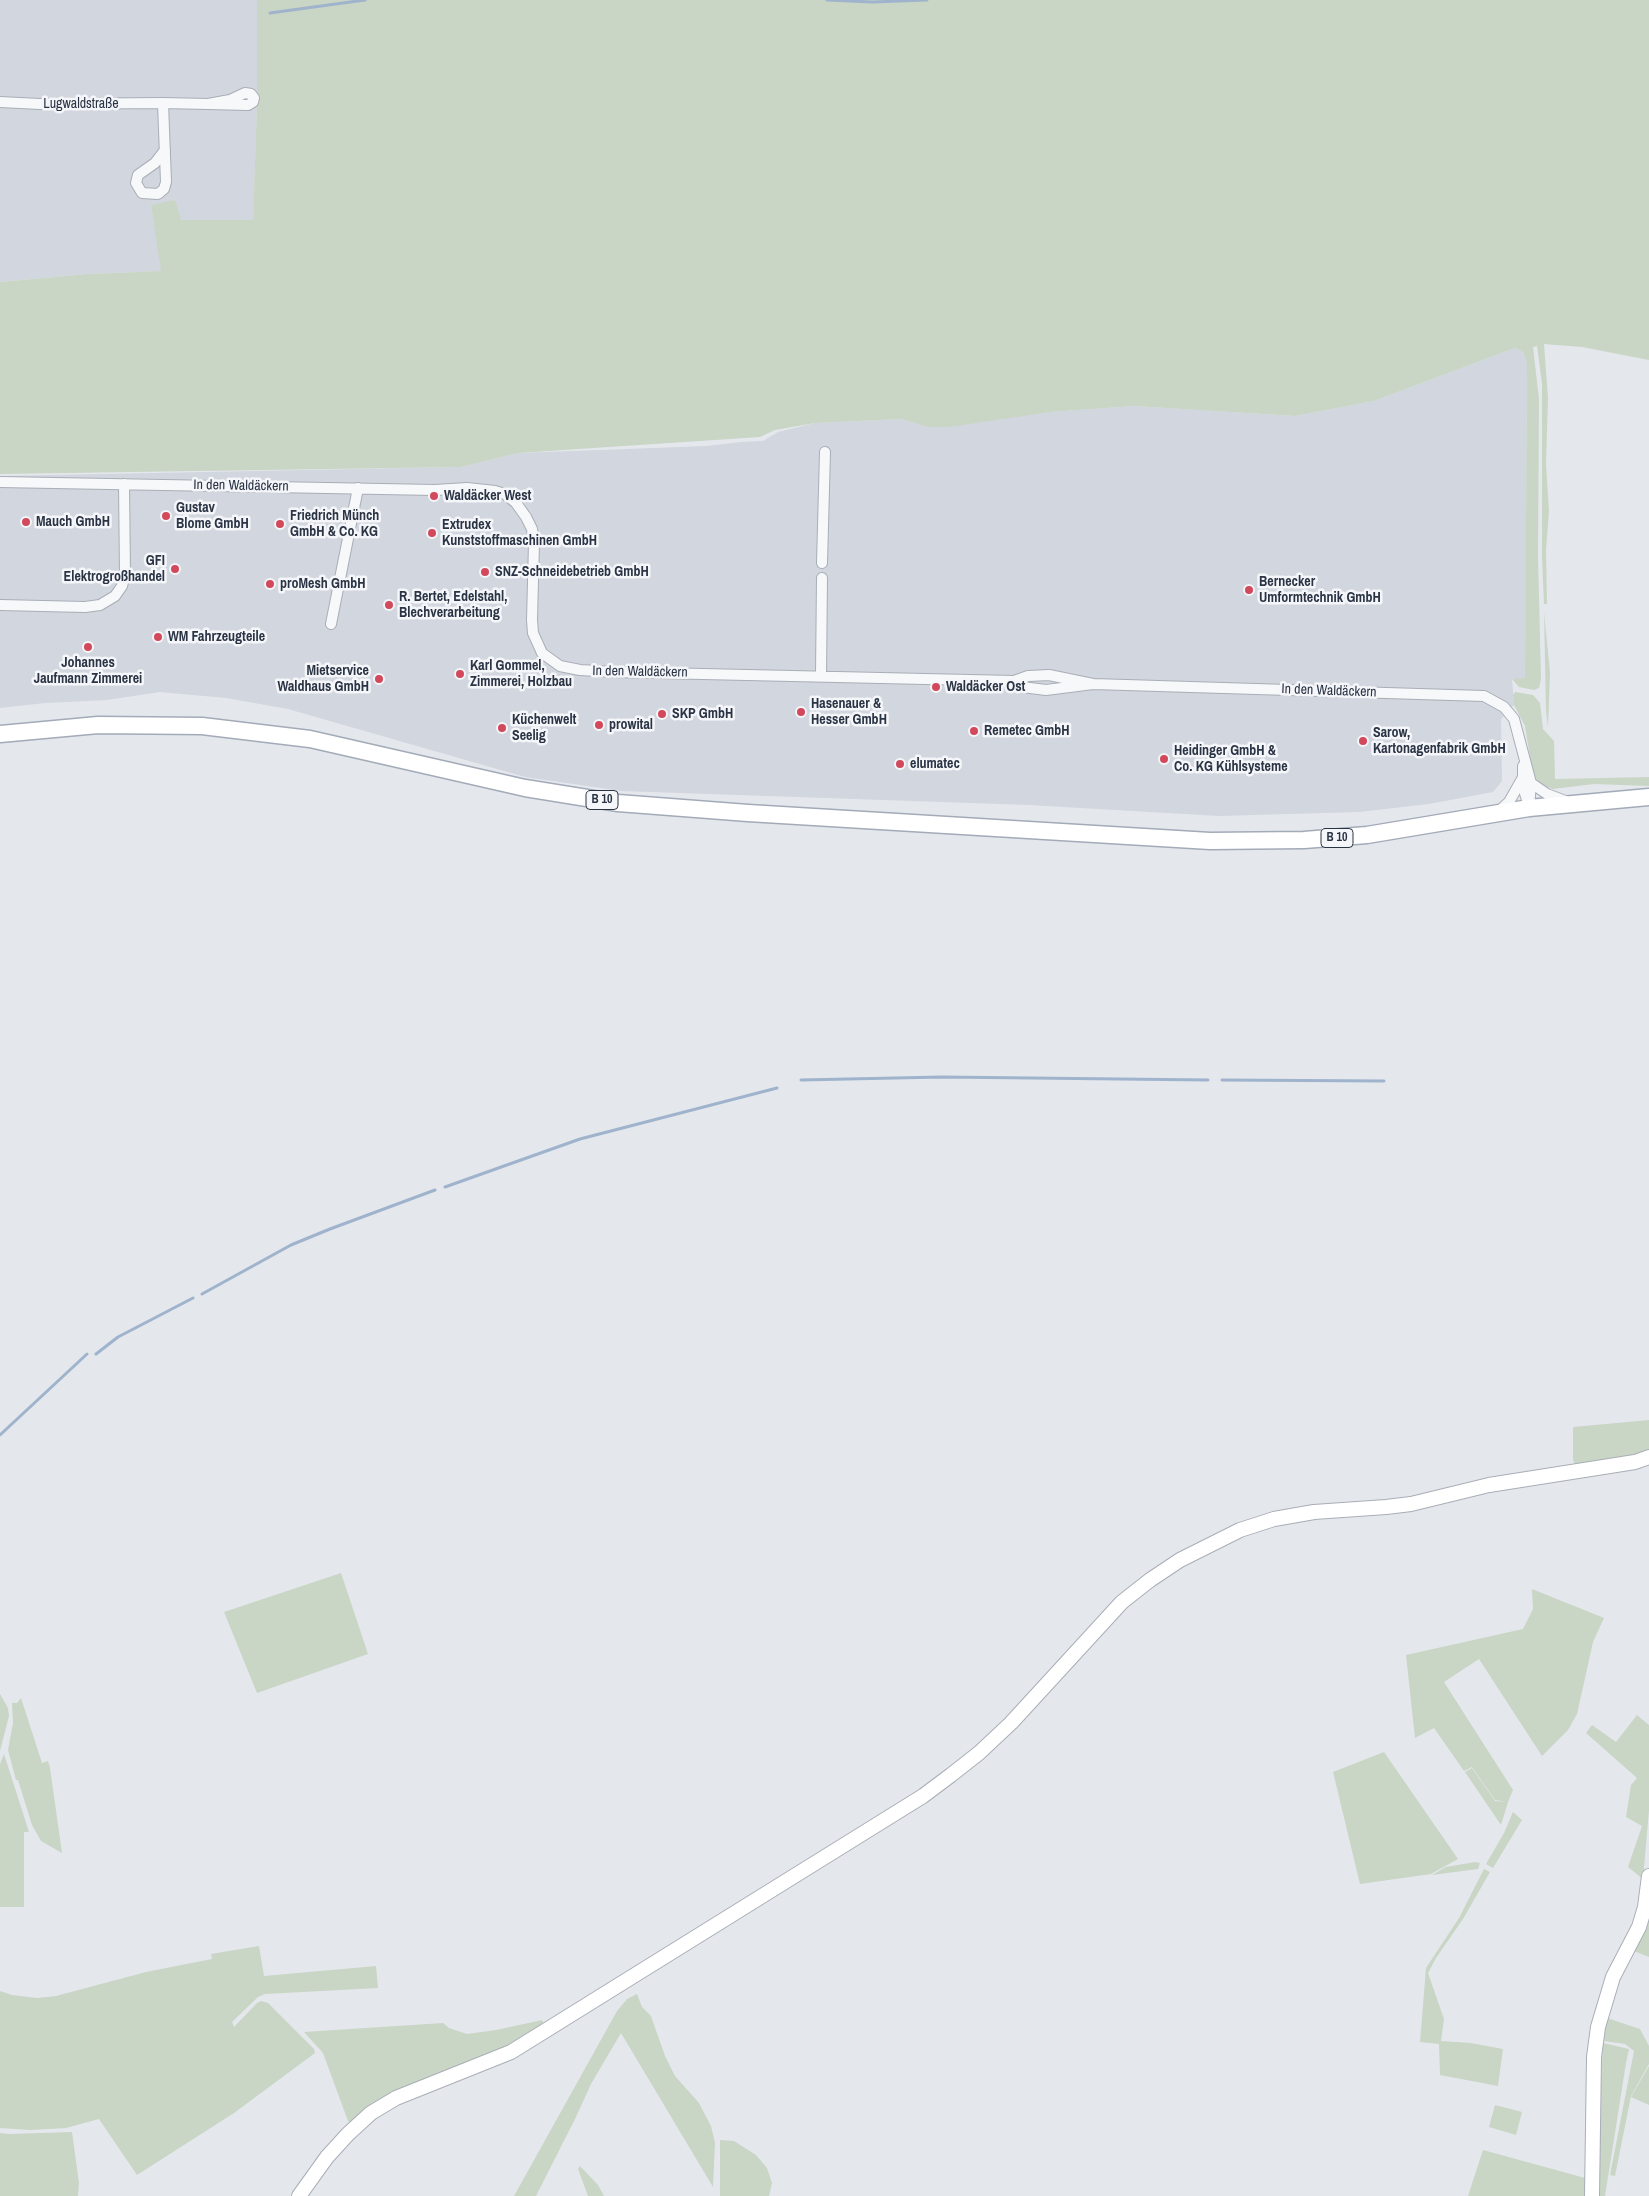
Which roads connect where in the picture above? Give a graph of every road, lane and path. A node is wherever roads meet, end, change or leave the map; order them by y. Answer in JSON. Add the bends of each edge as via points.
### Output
{"nodes":[{"id":1,"x":0,"y":102,"type":"edge"},
{"id":2,"x":163,"y":104,"type":"junction"},
{"id":3,"x":208,"y":104,"type":"dead end"},
{"id":4,"x":165,"y":150,"type":"dead end"},
{"id":5,"x":825,"y":452,"type":"dead end"},
{"id":6,"x":0,"y":482,"type":"edge"},
{"id":7,"x":124,"y":484,"type":"junction"},
{"id":8,"x":358,"y":488,"type":"junction"},
{"id":9,"x":822,"y":563,"type":"dead end"},
{"id":10,"x":822,"y":578,"type":"dead end"},
{"id":11,"x":0,"y":604,"type":"edge"},
{"id":12,"x":331,"y":624,"type":"dead end"},
{"id":13,"x":821,"y":675,"type":"junction"},
{"id":14,"x":1014,"y":681,"type":"junction"},
{"id":15,"x":1094,"y":684,"type":"junction"},
{"id":16,"x":0,"y":734,"type":"edge"},
{"id":17,"x":1527,"y":781,"type":"junction"},
{"id":18,"x":1649,"y":797,"type":"edge"},
{"id":19,"x":1569,"y":802,"type":"junction"},
{"id":20,"x":1529,"y":808,"type":"junction"},
{"id":21,"x":1498,"y":813,"type":"junction"},
{"id":22,"x":1649,"y":1457,"type":"edge"},
{"id":23,"x":1649,"y":1876,"type":"edge"},
{"id":24,"x":299,"y":2196,"type":"edge"},
{"id":25,"x":1592,"y":2196,"type":"edge"}],
"edges":[{"from":1,"to":2,"type":"street","name":"Lugwaldstraße"},
{"from":2,"to":3,"type":"street","name":"Lugwaldstraße"},
{"from":2,"to":4,"type":"street"},
{"from":5,"to":9,"type":"street"},
{"from":6,"to":7,"type":"street","name":"In den Waldäckern"},
{"from":7,"to":8,"type":"street","name":"In den Waldäckern"},
{"from":7,"to":11,"type":"street","via":[[125,575],[115,596],[100,605]]},
{"from":8,"to":12,"type":"street"},
{"from":8,"to":13,"type":"street","name":"In den Waldäckern","via":[[475,489],[495,491],[513,500],[526,517],[534,538],[533,633],[542,653],[560,666],[614,672]]},
{"from":10,"to":13,"type":"street"},
{"from":13,"to":14,"type":"street","name":"In den Waldäckern"},
{"from":14,"to":15,"type":"street","name":"In den Waldäckern","via":[[1028,676],[1049,675]]},
{"from":14,"to":15,"type":"street","name":"In den Waldäckern","via":[[1022,687],[1046,690]]},
{"from":15,"to":17,"type":"street","name":"In den Waldäckern","via":[[1484,696],[1504,707],[1514,719]]},
{"from":16,"to":21,"type":"main road","number":"B 10","via":[[98,725],[218,727],[327,742],[525,788],[618,803],[1149,838],[1255,841],[1336,838],[1393,832]]},
{"from":17,"to":19,"type":"street","via":[[1547,794]]},
{"from":17,"to":20,"type":"street","name":"In den Waldäckern"},
{"from":17,"to":21,"type":"street"},
{"from":18,"to":19,"type":"main road","number":"B 10"},
{"from":19,"to":20,"type":"main road","number":"B 10"},
{"from":20,"to":21,"type":"main road","number":"B 10"},
{"from":22,"to":24,"type":"street","via":[[1635,1462],[1489,1485],[1411,1504],[1314,1512],[1274,1520],[1240,1530],[1180,1560],[1122,1602],[1011,1722],[923,1796],[511,2052],[396,2098],[371,2114],[333,2151]]},
{"from":23,"to":25,"type":"street","via":[[1640,1927],[1613,1977],[1598,2027],[1594,2057]]}]}
